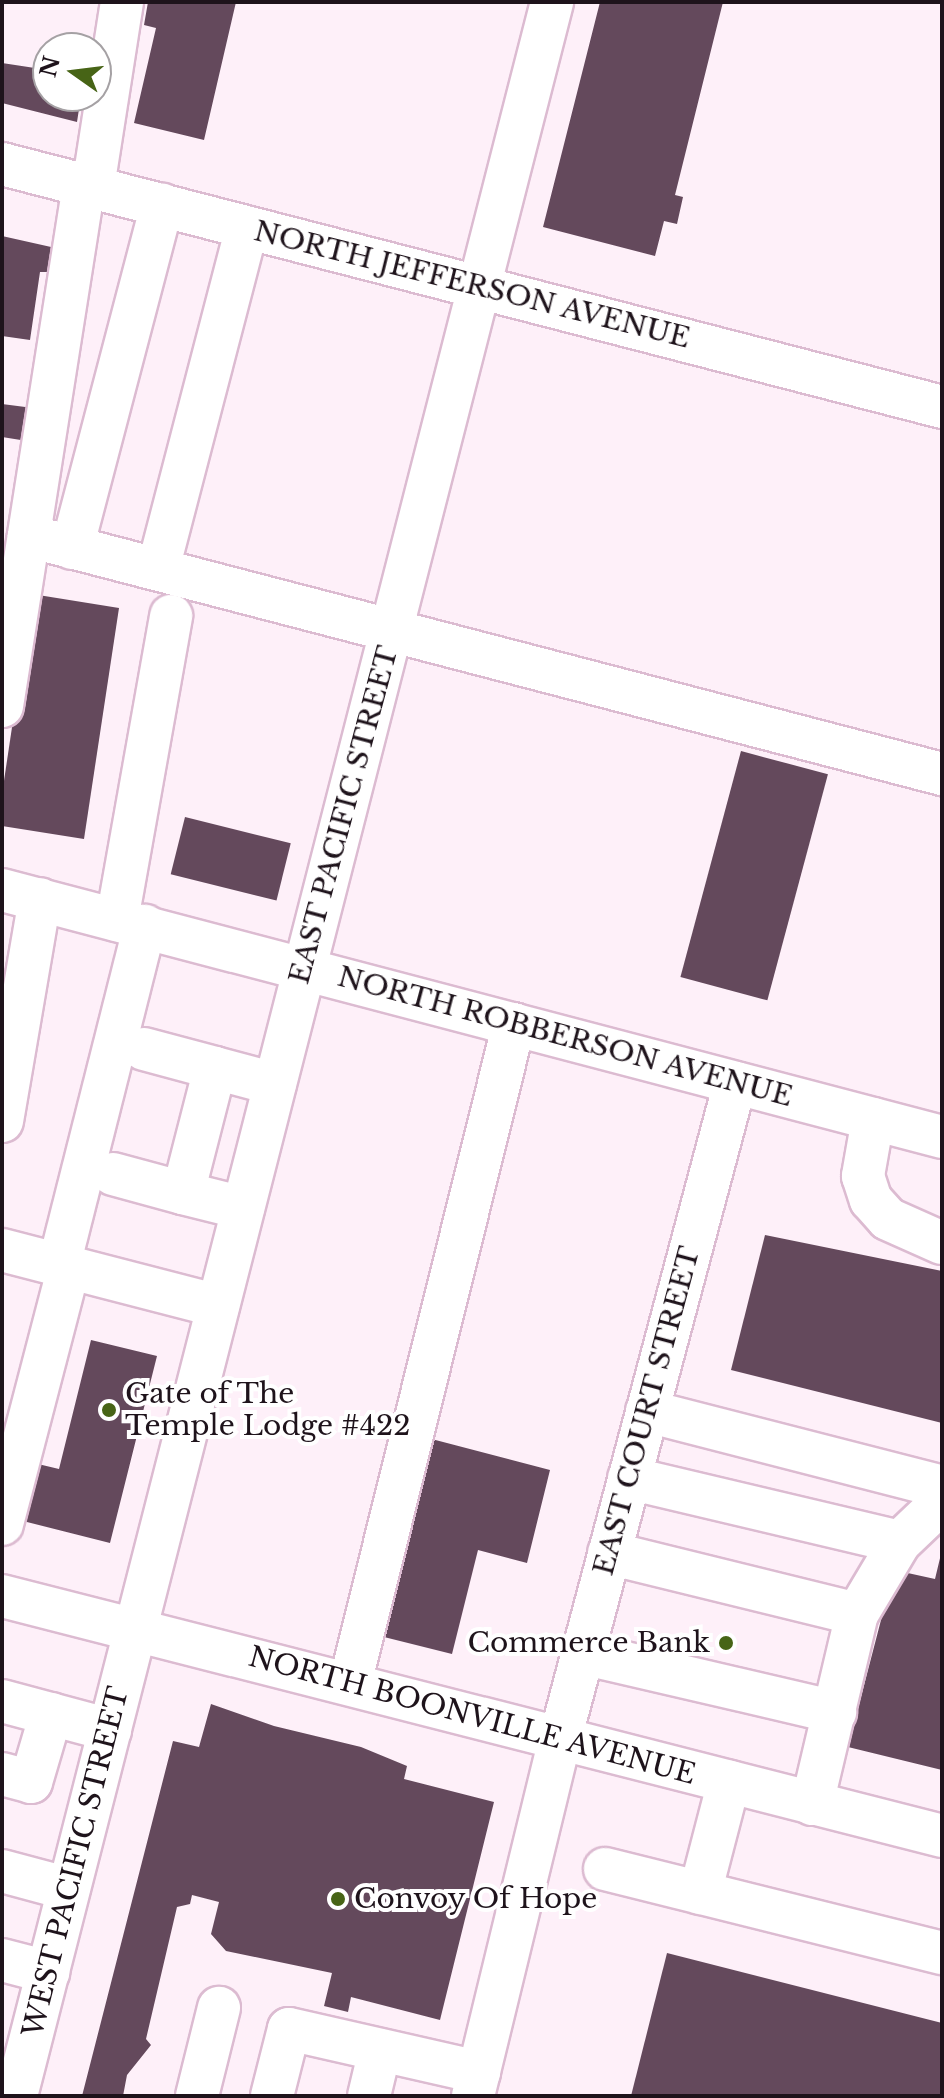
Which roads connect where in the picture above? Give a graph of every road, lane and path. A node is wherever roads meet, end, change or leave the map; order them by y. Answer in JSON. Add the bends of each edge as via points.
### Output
{"nodes":[{"id":1,"x":122,"y":2,"type":"edge"},
{"id":2,"x":552,"y":2,"type":"edge"},
{"id":3,"x":2,"y":164,"type":"edge"},
{"id":4,"x":89,"y":186,"type":"junction"},
{"id":5,"x":162,"y":205,"type":"junction"},
{"id":6,"x":247,"y":227,"type":"junction"},
{"id":7,"x":481,"y":288,"type":"junction"},
{"id":8,"x":942,"y":407,"type":"edge"},
{"id":9,"x":29,"y":536,"type":"junction"},
{"id":10,"x":72,"y":548,"type":"junction"},
{"id":11,"x":158,"y":569,"type":"junction"},
{"id":12,"x":171,"y":616,"type":"dead end"},
{"id":13,"x":393,"y":629,"type":"junction"},
{"id":14,"x":2,"y":706,"type":"edge"},
{"id":15,"x":942,"y":774,"type":"edge"},
{"id":16,"x":21,"y":894,"type":"edge"},
{"id":17,"x":131,"y":923,"type":"junction"},
{"id":18,"x":305,"y":968,"type":"junction"},
{"id":19,"x":514,"y":1024,"type":"junction"},
{"id":20,"x":144,"y":1049,"type":"dead end"},
{"id":21,"x":215,"y":1068,"type":"junction"},
{"id":22,"x":735,"y":1083,"type":"junction"},
{"id":23,"x":275,"y":1084,"type":"junction"},
{"id":24,"x":873,"y":1119,"type":"junction"},
{"id":25,"x":2,"y":1121,"type":"edge"},
{"id":26,"x":942,"y":1137,"type":"edge"},
{"id":27,"x":113,"y":1174,"type":"dead end"},
{"id":28,"x":183,"y":1193,"type":"junction"},
{"id":29,"x":243,"y":1208,"type":"junction"},
{"id":30,"x":942,"y":1243,"type":"edge"},
{"id":31,"x":2,"y":1250,"type":"edge"},
{"id":32,"x":64,"y":1266,"type":"junction"},
{"id":33,"x":218,"y":1306,"type":"junction"},
{"id":34,"x":647,"y":1411,"type":"junction"},
{"id":35,"x":629,"y":1478,"type":"junction"},
{"id":36,"x":942,"y":1487,"type":"edge"},
{"id":37,"x":942,"y":1502,"type":"edge"},
{"id":38,"x":2,"y":1524,"type":"edge"},
{"id":39,"x":900,"y":1542,"type":"junction"},
{"id":40,"x":609,"y":1553,"type":"junction"},
{"id":41,"x":2,"y":1596,"type":"edge"},
{"id":42,"x":857,"y":1614,"type":"junction"},
{"id":43,"x":136,"y":1629,"type":"junction"},
{"id":44,"x":582,"y":1653,"type":"junction"},
{"id":45,"x":350,"y":1684,"type":"junction"},
{"id":46,"x":2,"y":1701,"type":"edge"},
{"id":47,"x":835,"y":1712,"type":"junction"},
{"id":48,"x":51,"y":1714,"type":"junction"},
{"id":49,"x":110,"y":1730,"type":"junction"},
{"id":50,"x":560,"y":1739,"type":"junction"},
{"id":51,"x":2,"y":1774,"type":"edge"},
{"id":52,"x":729,"y":1782,"type":"junction"},
{"id":53,"x":812,"y":1804,"type":"junction"},
{"id":54,"x":942,"y":1836,"type":"edge"},
{"id":55,"x":605,"y":1869,"type":"dead end"},
{"id":56,"x":2,"y":1871,"type":"edge"},
{"id":57,"x":69,"y":1889,"type":"junction"},
{"id":58,"x":700,"y":1893,"type":"junction"},
{"id":59,"x":942,"y":1953,"type":"edge"},
{"id":60,"x":2,"y":1960,"type":"edge"},
{"id":61,"x":48,"y":1972,"type":"junction"},
{"id":62,"x":219,"y":2008,"type":"dead end"},
{"id":63,"x":380,"y":2050,"type":"junction"},
{"id":64,"x":476,"y":2084,"type":"edge"},
{"id":65,"x":16,"y":2096,"type":"edge"},
{"id":66,"x":197,"y":2096,"type":"edge"},
{"id":67,"x":272,"y":2096,"type":"edge"},
{"id":68,"x":369,"y":2096,"type":"edge"}],
"edges":[{"from":1,"to":4,"type":"street"},
{"from":2,"to":7,"type":"street","name":"EAST PACIFIC STREET"},
{"from":3,"to":4,"type":"street","name":"NORTH JEFFERSON AVENUE"},
{"from":4,"to":5,"type":"street","name":"NORTH JEFFERSON AVENUE"},
{"from":4,"to":9,"type":"street"},
{"from":5,"to":6,"type":"street","name":"NORTH JEFFERSON AVENUE"},
{"from":5,"to":10,"type":"street"},
{"from":6,"to":7,"type":"street","name":"NORTH JEFFERSON AVENUE"},
{"from":6,"to":11,"type":"street"},
{"from":7,"to":8,"type":"street","name":"NORTH JEFFERSON AVENUE"},
{"from":7,"to":13,"type":"street","name":"EAST PACIFIC STREET"},
{"from":9,"to":10,"type":"street"},
{"from":9,"to":14,"type":"street"},
{"from":10,"to":11,"type":"street"},
{"from":11,"to":13,"type":"street"},
{"from":12,"to":17,"type":"street"},
{"from":13,"to":15,"type":"street"},
{"from":13,"to":18,"type":"street","name":"EAST PACIFIC STREET"},
{"from":16,"to":17,"type":"street","name":"NORTH ROBBERSON AVENUE"},
{"from":16,"to":25,"type":"street"},
{"from":17,"to":18,"type":"street","name":"NORTH ROBBERSON AVENUE"},
{"from":17,"to":32,"type":"street"},
{"from":18,"to":19,"type":"street","name":"NORTH ROBBERSON AVENUE"},
{"from":18,"to":23,"type":"street","name":"EAST PACIFIC STREET"},
{"from":19,"to":22,"type":"street","name":"NORTH ROBBERSON AVENUE"},
{"from":19,"to":45,"type":"street"},
{"from":20,"to":21,"type":"street"},
{"from":21,"to":23,"type":"street"},
{"from":21,"to":28,"type":"street"},
{"from":22,"to":24,"type":"street","name":"NORTH ROBBERSON AVENUE"},
{"from":22,"to":34,"type":"street","name":"EAST COURT STREET"},
{"from":23,"to":29,"type":"street","name":"EAST PACIFIC STREET"},
{"from":24,"to":26,"type":"street","name":"NORTH ROBBERSON AVENUE"},
{"from":24,"to":30,"type":"street","via":[[863,1176],[871,1200],[888,1219]]},
{"from":27,"to":28,"type":"street"},
{"from":28,"to":29,"type":"street"},
{"from":29,"to":33,"type":"street","name":"EAST PACIFIC STREET"},
{"from":31,"to":32,"type":"street"},
{"from":32,"to":33,"type":"street"},
{"from":32,"to":38,"type":"street"},
{"from":33,"to":43,"type":"street","name":"EAST PACIFIC STREET"},
{"from":34,"to":35,"type":"street","name":"EAST COURT STREET"},
{"from":34,"to":36,"type":"street"},
{"from":35,"to":39,"type":"street"},
{"from":35,"to":40,"type":"street","name":"EAST COURT STREET"},
{"from":37,"to":39,"type":"street"},
{"from":39,"to":42,"type":"street"},
{"from":40,"to":42,"type":"street"},
{"from":40,"to":44,"type":"street","name":"EAST COURT STREET"},
{"from":41,"to":43,"type":"street","name":"NORTH BOONVILLE AVENUE"},
{"from":42,"to":47,"type":"street"},
{"from":43,"to":45,"type":"street","name":"NORTH BOONVILLE AVENUE"},
{"from":43,"to":49,"type":"street","name":"WEST PACIFIC STREET"},
{"from":44,"to":47,"type":"street"},
{"from":44,"to":50,"type":"street","name":"EAST COURT STREET"},
{"from":45,"to":50,"type":"street","name":"NORTH BOONVILLE AVENUE"},
{"from":46,"to":48,"type":"street"},
{"from":47,"to":53,"type":"street"},
{"from":48,"to":49,"type":"street"},
{"from":48,"to":51,"type":"street","via":[[31,1782]]},
{"from":49,"to":57,"type":"street","name":"WEST PACIFIC STREET"},
{"from":50,"to":52,"type":"street","name":"NORTH BOONVILLE AVENUE"},
{"from":50,"to":64,"type":"street","name":"EAST COURT STREET"},
{"from":52,"to":53,"type":"street","name":"NORTH BOONVILLE AVENUE"},
{"from":52,"to":58,"type":"street"},
{"from":53,"to":54,"type":"street","name":"NORTH BOONVILLE AVENUE"},
{"from":55,"to":58,"type":"street"},
{"from":56,"to":57,"type":"street"},
{"from":57,"to":61,"type":"street","name":"WEST PACIFIC STREET"},
{"from":58,"to":59,"type":"street"},
{"from":60,"to":61,"type":"street"},
{"from":61,"to":65,"type":"street","name":"WEST PACIFIC STREET"},
{"from":62,"to":66,"type":"street"},
{"from":63,"to":64,"type":"street"},
{"from":63,"to":67,"type":"street","via":[[289,2029]]},
{"from":63,"to":68,"type":"street"}]}
